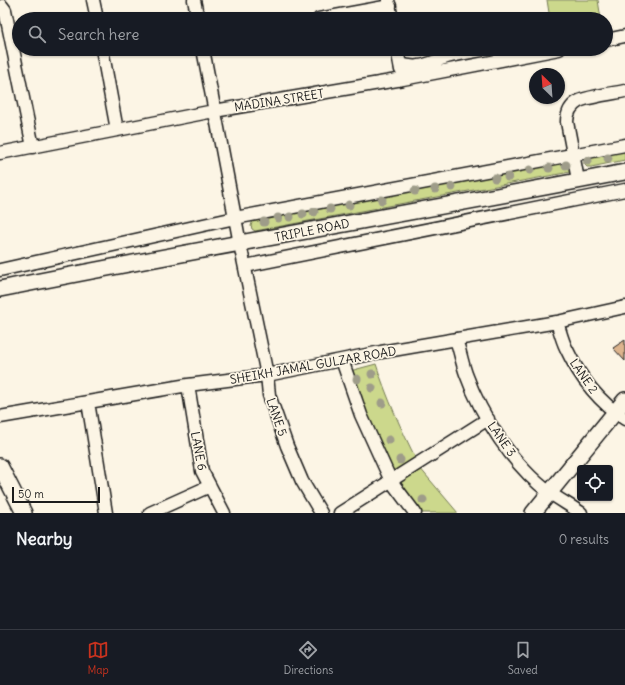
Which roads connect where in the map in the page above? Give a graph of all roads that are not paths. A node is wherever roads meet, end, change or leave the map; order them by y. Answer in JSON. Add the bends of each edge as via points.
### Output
{"nodes":[{"id":1,"x":93,"y":0,"type":"edge"},
{"id":2,"x":194,"y":0,"type":"edge"},
{"id":3,"x":389,"y":3,"type":"edge"},
{"id":4,"x":0,"y":7,"type":"edge"},
{"id":5,"x":96,"y":12,"type":"edge"},
{"id":6,"x":197,"y":12,"type":"edge"},
{"id":7,"x":350,"y":12,"type":"edge"},
{"id":8,"x":625,"y":36,"type":"edge"},
{"id":9,"x":613,"y":39,"type":"edge"},
{"id":10,"x":12,"y":44,"type":"edge"},
{"id":11,"x":14,"y":56,"type":"edge"},
{"id":12,"x":103,"y":56,"type":"edge"},
{"id":13,"x":204,"y":56,"type":"edge"},
{"id":14,"x":399,"y":56,"type":"edge"},
{"id":15,"x":450,"y":56,"type":"edge"},
{"id":16,"x":523,"y":56,"type":"edge"},
{"id":17,"x":400,"y":64,"type":"junction"},
{"id":18,"x":403,"y":79,"type":"junction"},
{"id":19,"x":625,"y":91,"type":"edge"},
{"id":20,"x":214,"y":111,"type":"junction"},
{"id":21,"x":117,"y":130,"type":"junction"},
{"id":22,"x":625,"y":145,"type":"edge"},
{"id":23,"x":33,"y":147,"type":"junction"},
{"id":24,"x":0,"y":153,"type":"edge"},
{"id":25,"x":574,"y":155,"type":"junction"},
{"id":26,"x":624,"y":175,"type":"edge"},
{"id":27,"x":578,"y":180,"type":"junction"},
{"id":28,"x":625,"y":190,"type":"edge"},
{"id":29,"x":235,"y":218,"type":"junction"},
{"id":30,"x":240,"y":244,"type":"junction"},
{"id":31,"x":245,"y":266,"type":"junction"},
{"id":32,"x":0,"y":270,"type":"edge"},
{"id":33,"x":0,"y":289,"type":"edge"},
{"id":34,"x":625,"y":308,"type":"edge"},
{"id":35,"x":557,"y":322,"type":"junction"},
{"id":36,"x":456,"y":339,"type":"junction"},
{"id":37,"x":342,"y":360,"type":"junction"},
{"id":38,"x":267,"y":375,"type":"junction"},
{"id":39,"x":188,"y":385,"type":"junction"},
{"id":40,"x":625,"y":400,"type":"edge"},
{"id":41,"x":88,"y":402,"type":"junction"},
{"id":42,"x":620,"y":416,"type":"edge"},
{"id":43,"x":0,"y":417,"type":"edge"},
{"id":44,"x":488,"y":419,"type":"junction"},
{"id":45,"x":0,"y":466,"type":"edge"},
{"id":46,"x":391,"y":481,"type":"junction"},
{"id":47,"x":210,"y":486,"type":"junction"},
{"id":48,"x":549,"y":492,"type":"junction"},
{"id":49,"x":172,"y":508,"type":"edge"},
{"id":50,"x":24,"y":513,"type":"edge"},
{"id":51,"x":106,"y":513,"type":"edge"},
{"id":52,"x":150,"y":513,"type":"edge"},
{"id":53,"x":224,"y":513,"type":"edge"},
{"id":54,"x":321,"y":513,"type":"edge"},
{"id":55,"x":340,"y":513,"type":"edge"},
{"id":56,"x":415,"y":513,"type":"edge"},
{"id":57,"x":533,"y":513,"type":"edge"},
{"id":58,"x":581,"y":513,"type":"edge"}],
"edges":[{"from":1,"to":5,"type":"street"},
{"from":2,"to":6,"type":"street"},
{"from":3,"to":7,"type":"street"},
{"from":4,"to":10,"type":"street","via":[[5,10]]},
{"from":8,"to":9,"type":"street"},
{"from":11,"to":23,"type":"street"},
{"from":12,"to":21,"type":"street"},
{"from":13,"to":20,"type":"street","name":"LANE 5"},
{"from":14,"to":17,"type":"street"},
{"from":15,"to":17,"type":"street","via":[[420,67]]},
{"from":16,"to":18,"type":"street","name":"MADINA STREET"},
{"from":17,"to":18,"type":"street"},
{"from":18,"to":20,"type":"street","name":"MADINA STREET"},
{"from":19,"to":25,"type":"street","via":[[579,101],[571,107],[567,113],[567,122]]},
{"from":20,"to":21,"type":"street","name":"MADINA STREET"},
{"from":20,"to":29,"type":"street","name":"LANE 5"},
{"from":21,"to":23,"type":"street","name":"MADINA STREET"},
{"from":22,"to":25,"type":"street"},
{"from":23,"to":24,"type":"street","name":"MADINA STREET"},
{"from":25,"to":27,"type":"street"},
{"from":25,"to":29,"type":"street"},
{"from":26,"to":27,"type":"main road","name":"TRIPLE ROAD"},
{"from":27,"to":30,"type":"main road","name":"TRIPLE ROAD"},
{"from":28,"to":31,"type":"street"},
{"from":29,"to":30,"type":"street","name":"LANE 5"},
{"from":29,"to":32,"type":"street"},
{"from":30,"to":31,"type":"street","name":"LANE 5"},
{"from":30,"to":33,"type":"main road","name":"TRIPLE ROAD"},
{"from":31,"to":38,"type":"street","name":"LANE 5"},
{"from":34,"to":35,"type":"street","name":"SHEIKH JAMAL GULZAR ROAD"},
{"from":35,"to":36,"type":"street","name":"SHEIKH JAMAL GULZAR ROAD"},
{"from":35,"to":42,"type":"street","name":"LANE 2","via":[[578,372],[595,394]]},
{"from":36,"to":37,"type":"street","name":"SHEIKH JAMAL GULZAR ROAD"},
{"from":36,"to":44,"type":"street","name":"LANE 3","via":[[466,374]]},
{"from":37,"to":38,"type":"street","name":"SHEIKH JAMAL GULZAR ROAD"},
{"from":37,"to":46,"type":"street","via":[[360,415]]},
{"from":38,"to":39,"type":"street","name":"SHEIKH JAMAL GULZAR ROAD"},
{"from":38,"to":54,"type":"street","name":"LANE 5","via":[[269,395],[287,446],[302,481]]},
{"from":39,"to":41,"type":"street","name":"SHEIKH JAMAL GULZAR ROAD"},
{"from":39,"to":47,"type":"street","name":"LANE 6","via":[[202,471]]},
{"from":40,"to":42,"type":"main road"},
{"from":41,"to":43,"type":"street","name":"SHEIKH JAMAL GULZAR ROAD"},
{"from":41,"to":51,"type":"street"},
{"from":42,"to":48,"type":"main road"},
{"from":44,"to":46,"type":"street"},
{"from":44,"to":48,"type":"street","name":"LANE 3","via":[[523,468]]},
{"from":45,"to":50,"type":"main road"},
{"from":46,"to":55,"type":"street"},
{"from":46,"to":56,"type":"street"},
{"from":47,"to":49,"type":"street"},
{"from":47,"to":53,"type":"street","name":"LANE 6"},
{"from":48,"to":57,"type":"main road"},
{"from":48,"to":58,"type":"street","name":"LANE 3"},
{"from":49,"to":52,"type":"street"}]}
